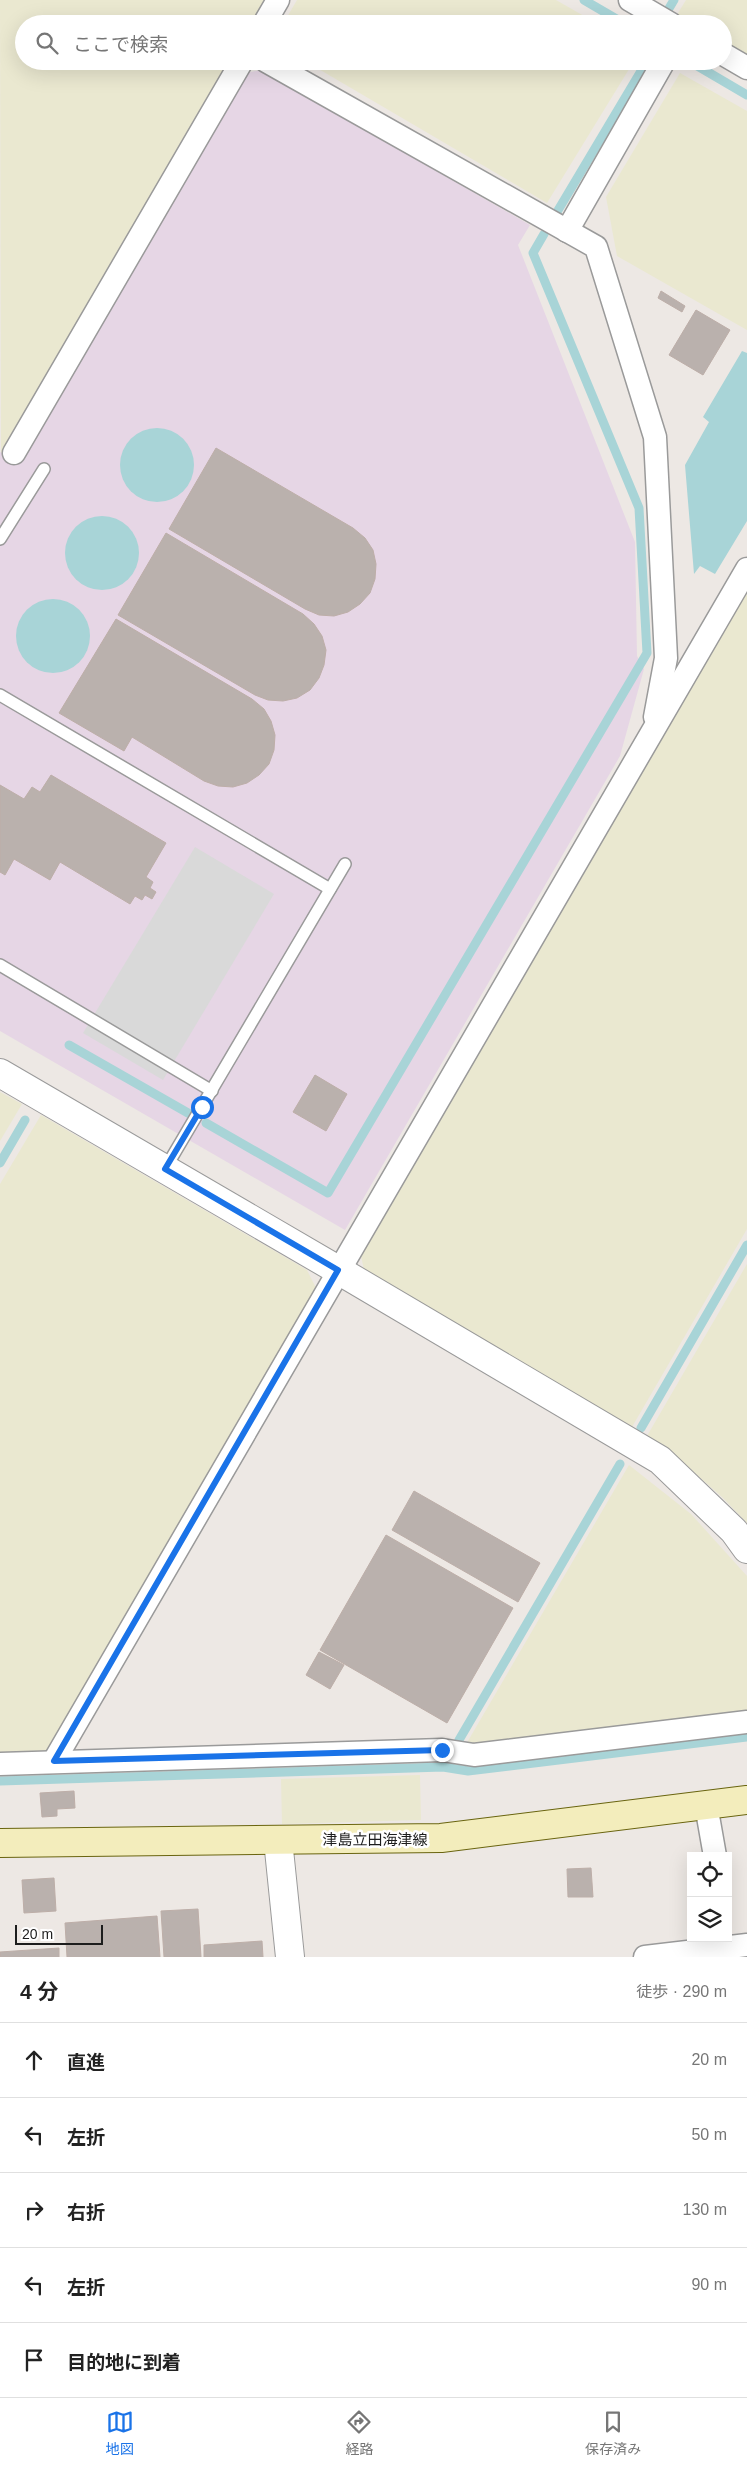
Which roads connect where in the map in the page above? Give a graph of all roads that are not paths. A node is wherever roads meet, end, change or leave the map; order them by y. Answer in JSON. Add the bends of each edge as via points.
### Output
{"nodes":[{"id":1,"x":278,"y":0,"type":"edge"},
{"id":2,"x":630,"y":0,"type":"edge"},
{"id":3,"x":269,"y":15,"type":"edge"},
{"id":4,"x":656,"y":15,"type":"edge"},
{"id":5,"x":732,"y":59,"type":"edge"},
{"id":6,"x":747,"y":68,"type":"edge"},
{"id":7,"x":237,"y":70,"type":"edge"},
{"id":8,"x":282,"y":70,"type":"edge"},
{"id":9,"x":659,"y":70,"type":"edge"},
{"id":10,"x":567,"y":231,"type":"junction"},
{"id":11,"x":14,"y":453,"type":"dead end"},
{"id":12,"x":44,"y":469,"type":"dead end"},
{"id":13,"x":0,"y":539,"type":"edge"},
{"id":14,"x":747,"y":570,"type":"edge"},
{"id":15,"x":0,"y":696,"type":"edge"},
{"id":16,"x":652,"y":732,"type":"junction"},
{"id":17,"x":344,"y":864,"type":"dead end"},
{"id":18,"x":330,"y":889,"type":"junction"},
{"id":19,"x":0,"y":965,"type":"edge"},
{"id":20,"x":0,"y":1073,"type":"edge"},
{"id":21,"x":212,"y":1090,"type":"junction"},
{"id":22,"x":165,"y":1169,"type":"junction"},
{"id":23,"x":338,"y":1270,"type":"junction"},
{"id":24,"x":747,"y":1549,"type":"edge"},
{"id":25,"x":747,"y":1722,"type":"edge"},
{"id":26,"x":54,"y":1761,"type":"junction"},
{"id":27,"x":0,"y":1764,"type":"edge"},
{"id":28,"x":747,"y":1800,"type":"edge"},
{"id":29,"x":706,"y":1805,"type":"junction"},
{"id":30,"x":278,"y":1840,"type":"junction"},
{"id":31,"x":0,"y":1843,"type":"edge"},
{"id":32,"x":714,"y":1852,"type":"edge"},
{"id":33,"x":735,"y":1945,"type":"edge"},
{"id":34,"x":290,"y":1957,"type":"edge"},
{"id":35,"x":645,"y":1957,"type":"edge"}],
"edges":[{"from":1,"to":3,"type":"street"},
{"from":2,"to":4,"type":"street"},
{"from":5,"to":6,"type":"street"},
{"from":7,"to":11,"type":"street"},
{"from":8,"to":10,"type":"street"},
{"from":9,"to":10,"type":"street"},
{"from":10,"to":16,"type":"street","via":[[596,247],[656,437],[666,658]]},
{"from":12,"to":13,"type":"lane"},
{"from":14,"to":16,"type":"street"},
{"from":15,"to":18,"type":"lane"},
{"from":16,"to":23,"type":"street"},
{"from":17,"to":18,"type":"lane"},
{"from":18,"to":21,"type":"lane"},
{"from":19,"to":21,"type":"lane"},
{"from":20,"to":22,"type":"street"},
{"from":21,"to":22,"type":"lane"},
{"from":22,"to":23,"type":"street"},
{"from":23,"to":24,"type":"street","via":[[660,1460],[734,1531]]},
{"from":23,"to":26,"type":"street"},
{"from":25,"to":26,"type":"street","via":[[474,1755],[442,1750]]},
{"from":26,"to":27,"type":"street"},
{"from":28,"to":29,"type":"main road","name":"津島立田海津線"},
{"from":29,"to":30,"type":"main road","name":"津島立田海津線","via":[[441,1838]]},
{"from":29,"to":32,"type":"street"},
{"from":30,"to":31,"type":"main road","name":"津島立田海津線"},
{"from":30,"to":34,"type":"street"},
{"from":33,"to":35,"type":"street"}]}
